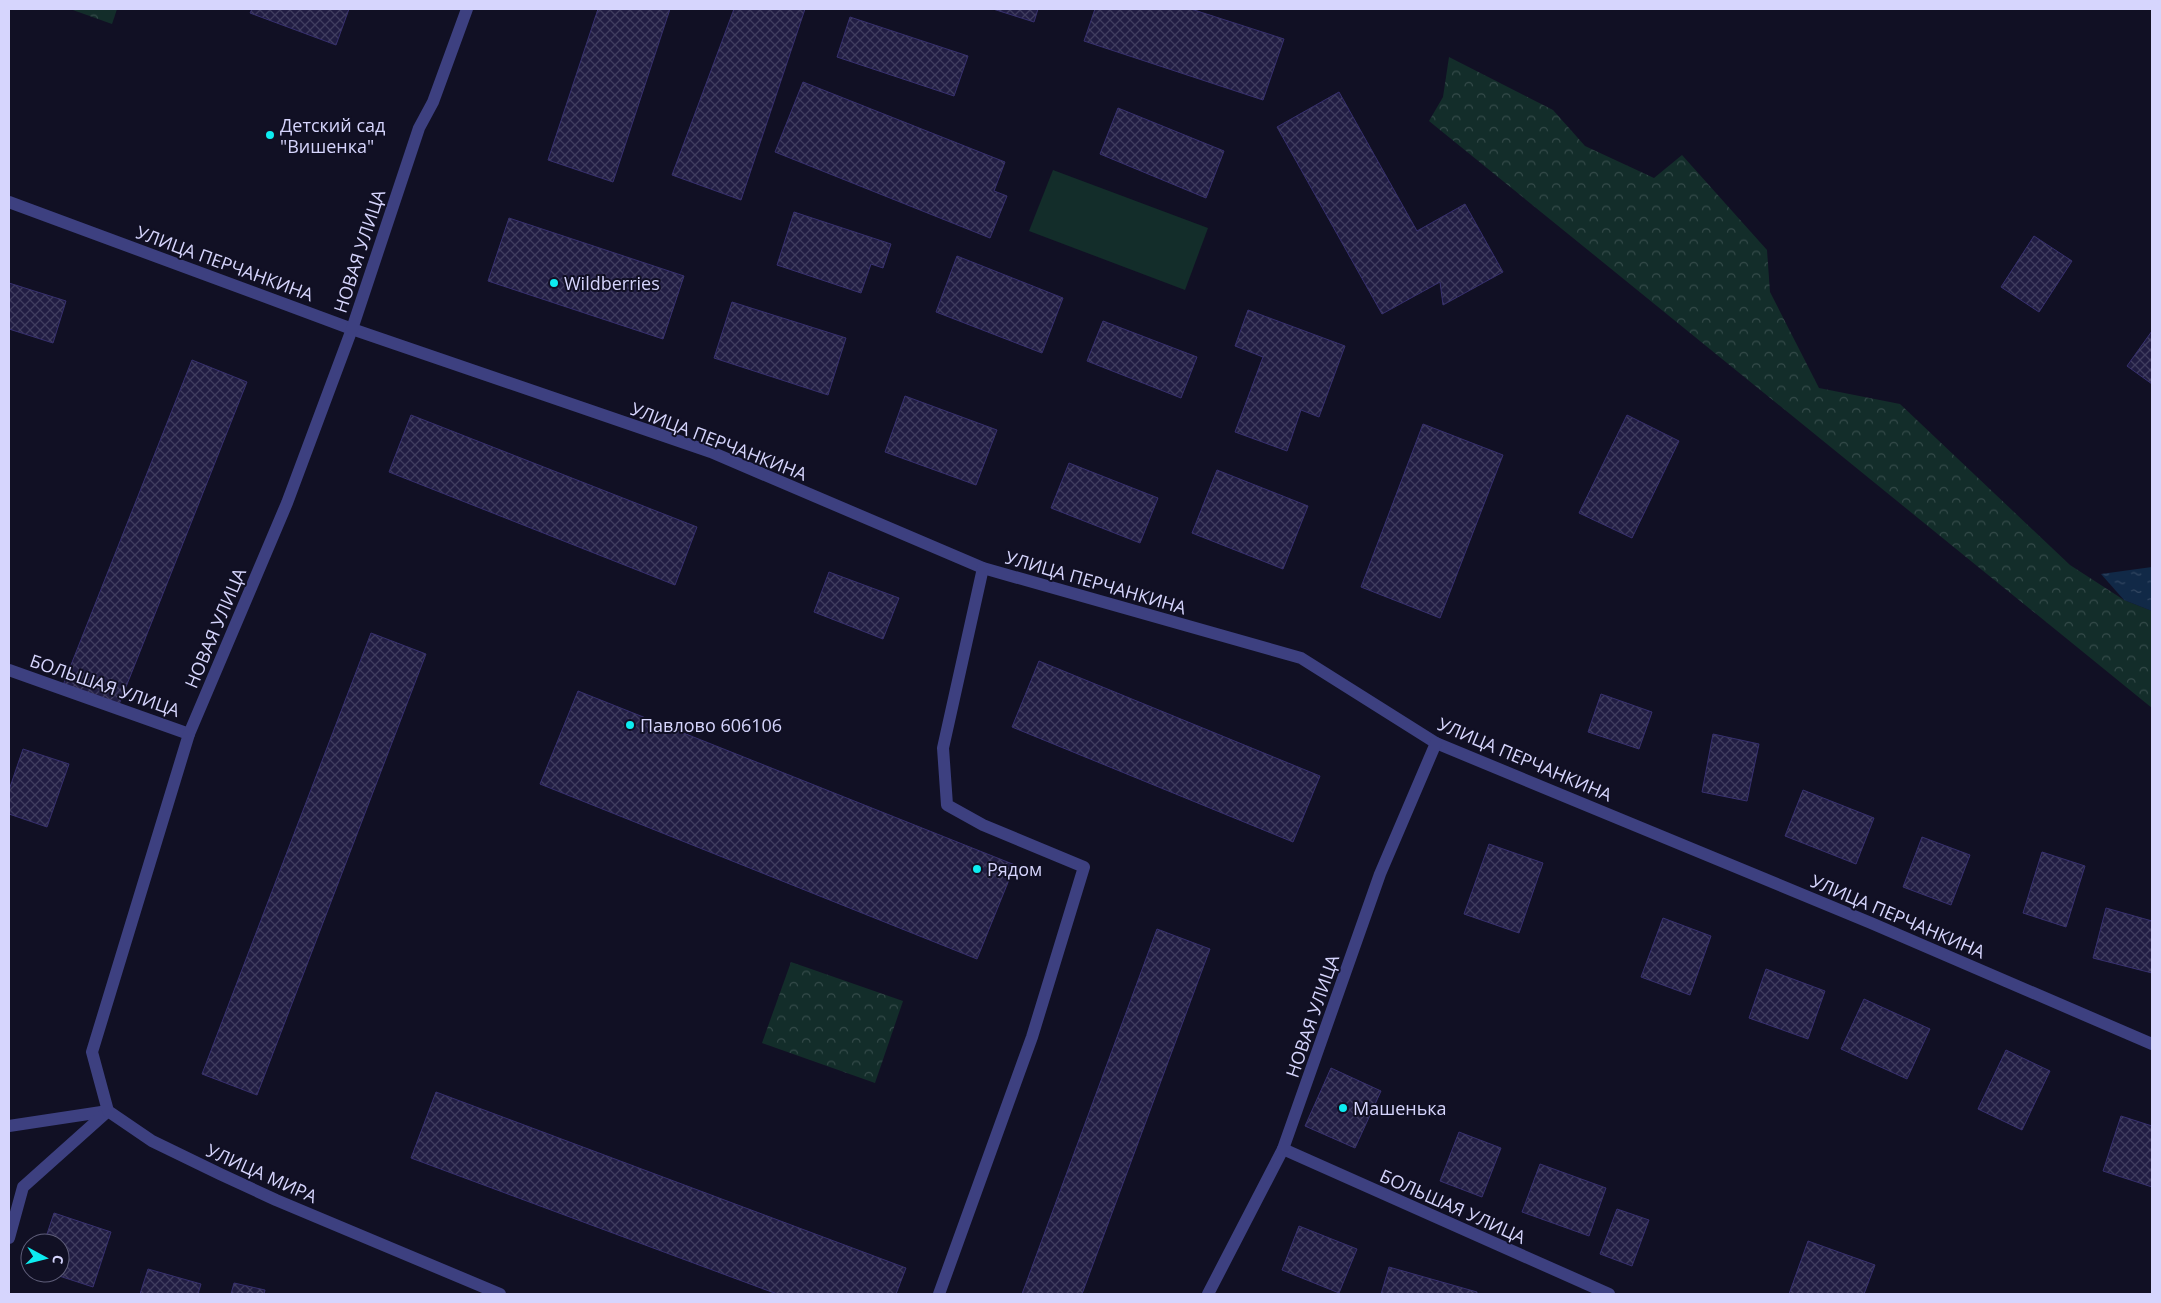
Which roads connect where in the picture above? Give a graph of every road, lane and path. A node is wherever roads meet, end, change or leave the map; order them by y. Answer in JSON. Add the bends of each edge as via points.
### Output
{"nodes":[{"id":1,"x":466,"y":9,"type":"edge"},
{"id":2,"x":9,"y":202,"type":"edge"},
{"id":3,"x":352,"y":329,"type":"junction"},
{"id":4,"x":983,"y":568,"type":"junction"},
{"id":5,"x":9,"y":670,"type":"edge"},
{"id":6,"x":189,"y":734,"type":"junction"},
{"id":7,"x":1436,"y":743,"type":"junction"},
{"id":8,"x":2152,"y":1044,"type":"edge"},
{"id":9,"x":108,"y":1111,"type":"junction"},
{"id":10,"x":9,"y":1126,"type":"edge"},
{"id":11,"x":1283,"y":1149,"type":"junction"},
{"id":12,"x":9,"y":1238,"type":"edge"},
{"id":13,"x":500,"y":1294,"type":"edge"},
{"id":14,"x":939,"y":1294,"type":"edge"},
{"id":15,"x":1208,"y":1294,"type":"edge"},
{"id":16,"x":1609,"y":1294,"type":"edge"}],
"edges":[{"from":1,"to":3,"type":"street","name":"НОВАЯ УЛИЦА","via":[[433,102],[419,128]]},
{"from":2,"to":3,"type":"street","name":"УЛИЦА ПЕРЧАНКИНА"},
{"from":3,"to":4,"type":"street","name":"УЛИЦА ПЕРЧАНКИНА","via":[[711,452]]},
{"from":3,"to":6,"type":"street","name":"НОВАЯ УЛИЦА","via":[[287,502]]},
{"from":4,"to":7,"type":"street","name":"УЛИЦА ПЕРЧАНКИНА","via":[[1301,658]]},
{"from":4,"to":14,"type":"street","via":[[943,748],[948,805],[983,824],[1084,867],[1032,1037]]},
{"from":5,"to":6,"type":"street","name":"БОЛЬШАЯ УЛИЦА"},
{"from":6,"to":9,"type":"street","name":"НОВАЯ УЛИЦА","via":[[92,1052]]},
{"from":7,"to":8,"type":"street","name":"УЛИЦА ПЕРЧАНКИНА","via":[[1871,922]]},
{"from":7,"to":11,"type":"street","name":"НОВАЯ УЛИЦА","via":[[1380,874]]},
{"from":9,"to":10,"type":"street"},
{"from":9,"to":12,"type":"street","via":[[23,1187]]},
{"from":9,"to":13,"type":"street","name":"УЛИЦА МИРА","via":[[152,1141],[228,1177]]},
{"from":11,"to":15,"type":"street","name":"НОВАЯ УЛИЦА"},
{"from":11,"to":16,"type":"street","name":"БОЛЬШАЯ УЛИЦА"}]}
